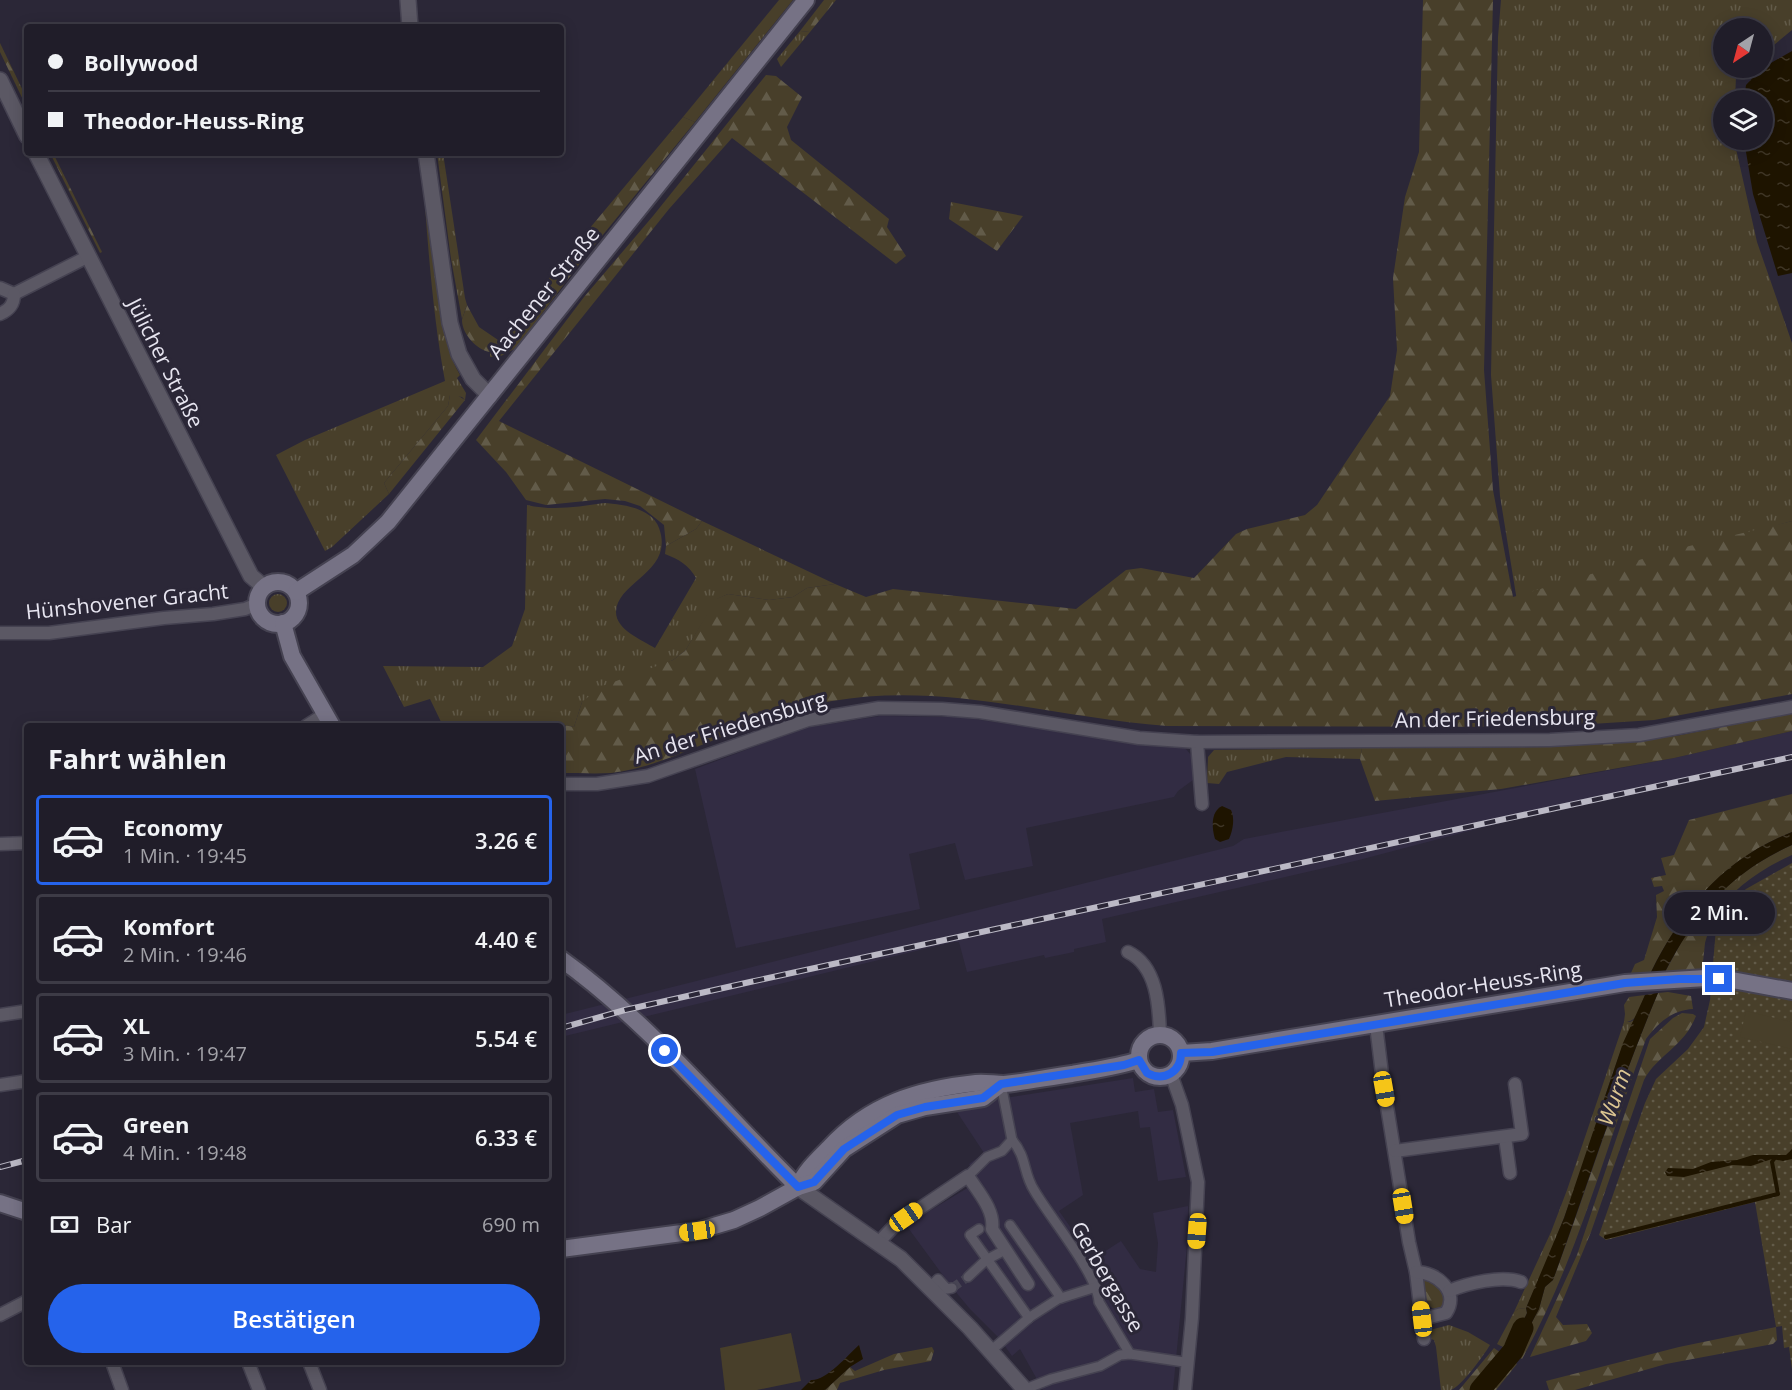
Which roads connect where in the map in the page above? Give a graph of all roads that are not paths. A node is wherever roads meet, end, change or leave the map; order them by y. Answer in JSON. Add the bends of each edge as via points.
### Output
{"nodes":[{"id":1,"x":408,"y":0,"type":"edge"},
{"id":2,"x":806,"y":0,"type":"edge"},
{"id":3,"x":410,"y":24,"type":"edge"},
{"id":4,"x":0,"y":80,"type":"edge"},
{"id":5,"x":24,"y":130,"type":"edge"},
{"id":6,"x":37,"y":156,"type":"edge"},
{"id":7,"x":426,"y":156,"type":"edge"},
{"id":8,"x":84,"y":258,"type":"junction"},
{"id":9,"x":0,"y":288,"type":"edge"},
{"id":10,"x":14,"y":294,"type":"junction"},
{"id":11,"x":0,"y":314,"type":"edge"},
{"id":12,"x":490,"y":396,"type":"junction"},
{"id":13,"x":264,"y":587,"type":"junction"},
{"id":14,"x":296,"y":592,"type":"junction"},
{"id":15,"x":257,"y":604,"type":"junction"},
{"id":16,"x":283,"y":623,"type":"junction"},
{"id":17,"x":0,"y":633,"type":"edge"},
{"id":18,"x":1792,"y":707,"type":"edge"},
{"id":19,"x":328,"y":720,"type":"edge"},
{"id":20,"x":1197,"y":742,"type":"junction"},
{"id":21,"x":564,"y":784,"type":"edge"},
{"id":22,"x":1202,"y":804,"type":"dead end"},
{"id":23,"x":24,"y":843,"type":"edge"},
{"id":24,"x":0,"y":844,"type":"edge"},
{"id":25,"x":1128,"y":952,"type":"dead end"},
{"id":26,"x":564,"y":960,"type":"edge"},
{"id":27,"x":1792,"y":991,"type":"edge"},
{"id":28,"x":24,"y":1011,"type":"edge"},
{"id":29,"x":0,"y":1015,"type":"edge"},
{"id":30,"x":1376,"y":1025,"type":"junction"},
{"id":31,"x":1160,"y":1034,"type":"junction"},
{"id":32,"x":1181,"y":1053,"type":"junction"},
{"id":33,"x":1139,"y":1060,"type":"junction"},
{"id":34,"x":1171,"y":1074,"type":"junction"},
{"id":35,"x":24,"y":1081,"type":"edge"},
{"id":36,"x":1001,"y":1084,"type":"junction"},
{"id":37,"x":1515,"y":1084,"type":"dead end"},
{"id":38,"x":0,"y":1085,"type":"edge"},
{"id":39,"x":1505,"y":1137,"type":"junction"},
{"id":40,"x":1011,"y":1140,"type":"junction"},
{"id":41,"x":1395,"y":1151,"type":"junction"},
{"id":42,"x":1510,"y":1173,"type":"dead end"},
{"id":43,"x":968,"y":1176,"type":"junction"},
{"id":44,"x":798,"y":1187,"type":"junction"},
{"id":45,"x":0,"y":1203,"type":"edge"},
{"id":46,"x":24,"y":1211,"type":"edge"},
{"id":47,"x":1010,"y":1225,"type":"dead end"},
{"id":48,"x":979,"y":1229,"type":"dead end"},
{"id":49,"x":879,"y":1242,"type":"junction"},
{"id":50,"x":564,"y":1249,"type":"edge"},
{"id":51,"x":1005,"y":1250,"type":"junction"},
{"id":52,"x":986,"y":1260,"type":"junction"},
{"id":53,"x":1416,"y":1272,"type":"junction"},
{"id":54,"x":968,"y":1277,"type":"tunnel mouth"},
{"id":55,"x":1521,"y":1282,"type":"dead end"},
{"id":56,"x":934,"y":1283,"type":"dead end"},
{"id":57,"x":1028,"y":1284,"type":"dead end"},
{"id":58,"x":1096,"y":1287,"type":"junction"},
{"id":59,"x":952,"y":1288,"type":"dead end"},
{"id":60,"x":1449,"y":1291,"type":"junction"},
{"id":61,"x":1061,"y":1298,"type":"junction"},
{"id":62,"x":24,"y":1303,"type":"edge"},
{"id":63,"x":0,"y":1315,"type":"edge"},
{"id":64,"x":1029,"y":1318,"type":"junction"},
{"id":65,"x":1422,"y":1319,"type":"junction"},
{"id":66,"x":1424,"y":1339,"type":"dead end"},
{"id":67,"x":994,"y":1348,"type":"dead end"},
{"id":68,"x":1130,"y":1354,"type":"junction"},
{"id":69,"x":1184,"y":1362,"type":"dead end"},
{"id":70,"x":113,"y":1365,"type":"edge"},
{"id":71,"x":249,"y":1365,"type":"edge"},
{"id":72,"x":310,"y":1365,"type":"edge"},
{"id":73,"x":1026,"y":1389,"type":"edge"},
{"id":74,"x":122,"y":1390,"type":"edge"},
{"id":75,"x":259,"y":1390,"type":"edge"},
{"id":76,"x":320,"y":1390,"type":"edge"},
{"id":77,"x":1185,"y":1390,"type":"edge"}],
"edges":[{"from":1,"to":3,"type":"street"},
{"from":2,"to":12,"type":"main road","name":"Aachener Straße"},
{"from":4,"to":5,"type":"street"},
{"from":6,"to":8,"type":"street","name":"Jülicher Straße"},
{"from":7,"to":12,"type":"street","via":[[450,323],[459,354],[473,379]]},
{"from":8,"to":10,"type":"street"},
{"from":8,"to":13,"type":"street","name":"Jülicher Straße","via":[[251,576]]},
{"from":9,"to":10,"type":"street"},
{"from":10,"to":11,"type":"street","via":[[9,310]]},
{"from":12,"to":14,"type":"main road","name":"Aachener Straße","via":[[368,543]]},
{"from":13,"to":14,"type":"main road","via":[[282,582]]},
{"from":13,"to":15,"type":"main road"},
{"from":14,"to":16,"type":"main road","via":[[298,610]]},
{"from":15,"to":16,"type":"main road","via":[[264,619]]},
{"from":15,"to":17,"type":"street","name":"Hünshovener Gracht","via":[[213,614],[49,633]]},
{"from":16,"to":19,"type":"main road","via":[[292,657]]},
{"from":18,"to":20,"type":"street","name":"An der Friedensburg","via":[[1639,735],[1550,740]]},
{"from":20,"to":21,"type":"street","name":"An der Friedensburg","via":[[1139,738],[980,712],[879,708],[808,720],[648,776],[597,784]]},
{"from":20,"to":22,"type":"street"},
{"from":23,"to":24,"type":"street"},
{"from":25,"to":31,"type":"street","via":[[1145,966],[1154,986]]},
{"from":26,"to":44,"type":"main road","via":[[631,1015]]},
{"from":27,"to":30,"type":"main road","name":"Theodor-Heuss-Ring","via":[[1731,980],[1679,979]]},
{"from":28,"to":29,"type":"street"},
{"from":30,"to":32,"type":"main road","name":"Theodor-Heuss-Ring","via":[[1212,1052]]},
{"from":30,"to":41,"type":"street"},
{"from":31,"to":32,"type":"main road","via":[[1176,1042]]},
{"from":31,"to":33,"type":"main road","via":[[1145,1040],[1139,1049]]},
{"from":32,"to":34,"type":"main road","via":[[1178,1067]]},
{"from":33,"to":34,"type":"main road","via":[[1152,1075]]},
{"from":33,"to":36,"type":"main road"},
{"from":34,"to":77,"type":"street","via":[[1182,1105],[1198,1182]]},
{"from":35,"to":38,"type":"street"},
{"from":36,"to":40,"type":"street","name":"Gerbergasse"},
{"from":36,"to":44,"type":"main road","via":[[966,1084],[890,1102],[835,1141],[804,1173]]},
{"from":37,"to":39,"type":"street","via":[[1522,1134]]},
{"from":39,"to":41,"type":"street"},
{"from":39,"to":42,"type":"street"},
{"from":40,"to":43,"type":"street"},
{"from":40,"to":58,"type":"street","name":"Gerbergasse","via":[[1020,1150],[1032,1188]]},
{"from":41,"to":53,"type":"street"},
{"from":43,"to":49,"type":"street","via":[[895,1225]]},
{"from":43,"to":51,"type":"street","via":[[990,1211],[992,1229]]},
{"from":44,"to":49,"type":"street"},
{"from":44,"to":50,"type":"main road","via":[[719,1226]]},
{"from":45,"to":46,"type":"main road"},
{"from":47,"to":61,"type":"street"},
{"from":48,"to":52,"type":"street","via":[[970,1235]]},
{"from":49,"to":73,"type":"street","via":[[908,1266]]},
{"from":51,"to":52,"type":"street"},
{"from":51,"to":57,"type":"street"},
{"from":52,"to":54,"type":"street"},
{"from":52,"to":64,"type":"street"},
{"from":53,"to":60,"type":"street","via":[[1436,1277]]},
{"from":53,"to":65,"type":"street"},
{"from":55,"to":60,"type":"street","via":[[1513,1279],[1473,1283]]},
{"from":56,"to":59,"type":"street","via":[[938,1279],[947,1289]]},
{"from":58,"to":61,"type":"street"},
{"from":58,"to":68,"type":"street","name":"Gerbergasse","via":[[1099,1302]]},
{"from":60,"to":65,"type":"street","via":[[1450,1306],[1446,1313]]},
{"from":61,"to":64,"type":"street"},
{"from":62,"to":63,"type":"street"},
{"from":64,"to":67,"type":"street"},
{"from":65,"to":66,"type":"street"},
{"from":68,"to":69,"type":"street","name":"Gerbergasse"},
{"from":68,"to":73,"type":"street"},
{"from":70,"to":74,"type":"street"},
{"from":71,"to":75,"type":"street"},
{"from":72,"to":76,"type":"street"}]}
